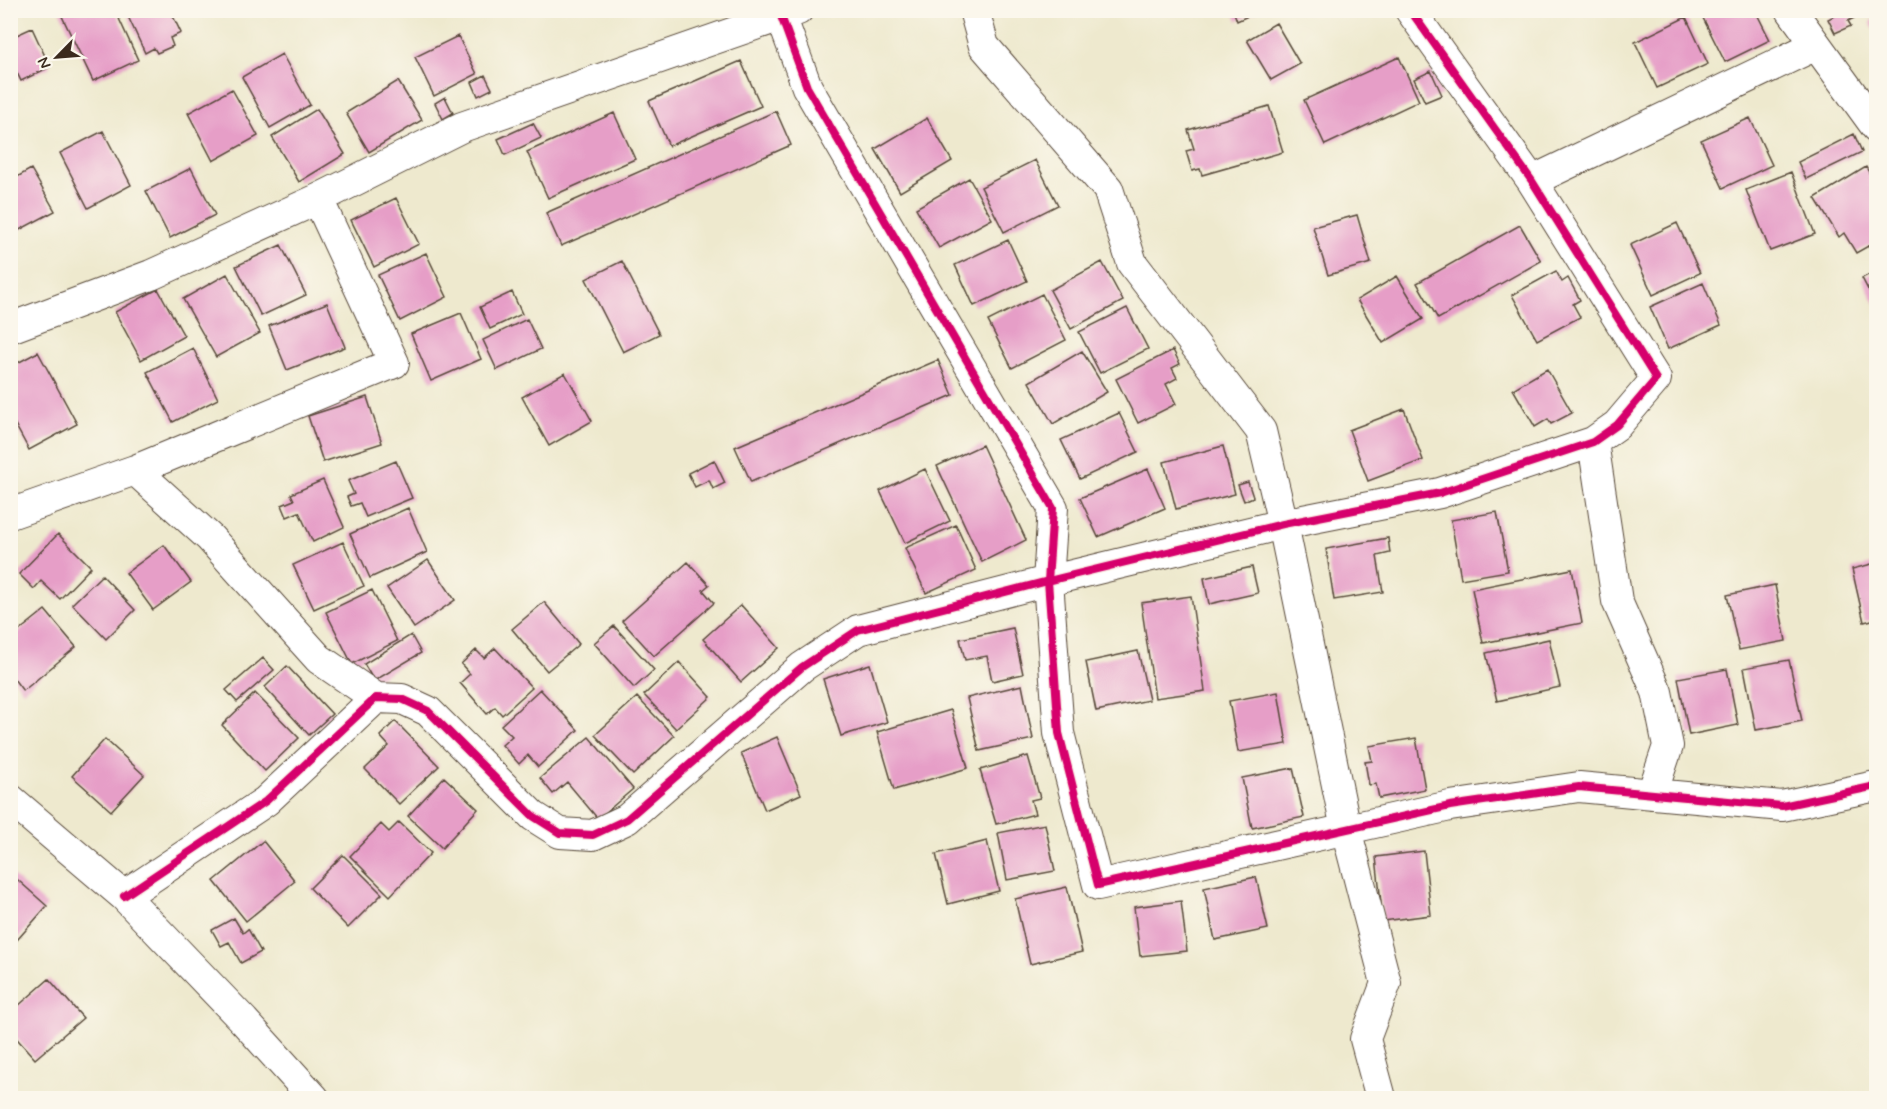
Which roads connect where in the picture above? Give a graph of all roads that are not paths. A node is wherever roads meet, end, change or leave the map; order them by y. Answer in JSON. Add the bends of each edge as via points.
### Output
{"nodes":[{"id":1,"x":974,"y":10,"type":"edge"},
{"id":2,"x":1410,"y":10,"type":"edge"},
{"id":3,"x":1791,"y":10,"type":"edge"},
{"id":4,"x":789,"y":13,"type":"edge"},
{"id":5,"x":1816,"y":45,"type":"junction"},
{"id":6,"x":1876,"y":127,"type":"edge"},
{"id":7,"x":1532,"y":181,"type":"junction"},
{"id":8,"x":318,"y":199,"type":"junction"},
{"id":9,"x":10,"y":328,"type":"edge"},
{"id":10,"x":1593,"y":442,"type":"junction"},
{"id":11,"x":135,"y":470,"type":"junction"},
{"id":12,"x":10,"y":514,"type":"edge"},
{"id":13,"x":1283,"y":524,"type":"junction"},
{"id":14,"x":1048,"y":581,"type":"junction"},
{"id":15,"x":376,"y":698,"type":"junction"},
{"id":16,"x":1876,"y":786,"type":"edge"},
{"id":17,"x":1653,"y":794,"type":"junction"},
{"id":18,"x":10,"y":799,"type":"edge"},
{"id":19,"x":1346,"y":829,"type":"junction"},
{"id":20,"x":124,"y":896,"type":"junction"},
{"id":21,"x":314,"y":1098,"type":"edge"},
{"id":22,"x":1381,"y":1098,"type":"edge"}],
"edges":[{"from":1,"to":13,"type":"street","via":[[984,46],[1108,189],[1132,263],[1261,431]]},
{"from":2,"to":7,"type":"street"},
{"from":3,"to":5,"type":"street"},
{"from":4,"to":8,"type":"street","via":[[462,127]]},
{"from":4,"to":14,"type":"street","via":[[807,87],[1053,508]]},
{"from":5,"to":6,"type":"street"},
{"from":5,"to":7,"type":"street"},
{"from":7,"to":10,"type":"street","via":[[1656,379],[1617,425]]},
{"from":8,"to":9,"type":"street","via":[[151,275]]},
{"from":8,"to":11,"type":"street","via":[[394,363]]},
{"from":10,"to":13,"type":"street","via":[[1440,493]]},
{"from":10,"to":17,"type":"street","via":[[1617,601],[1657,692],[1668,746]]},
{"from":11,"to":12,"type":"street"},
{"from":11,"to":15,"type":"street","via":[[210,538],[319,659]]},
{"from":13,"to":14,"type":"street"},
{"from":13,"to":19,"type":"street"},
{"from":14,"to":15,"type":"street","via":[[858,630],[802,668],[627,819],[593,835],[560,833],[532,816],[428,711],[402,699]]},
{"from":14,"to":19,"type":"street","via":[[1059,733],[1098,885]]},
{"from":15,"to":20,"type":"street","via":[[266,801]]},
{"from":16,"to":17,"type":"street","via":[[1782,806]]},
{"from":17,"to":19,"type":"street","via":[[1579,787],[1450,806]]},
{"from":18,"to":20,"type":"street"},
{"from":19,"to":22,"type":"street","via":[[1386,983],[1365,1039]]},
{"from":20,"to":21,"type":"street"}]}
